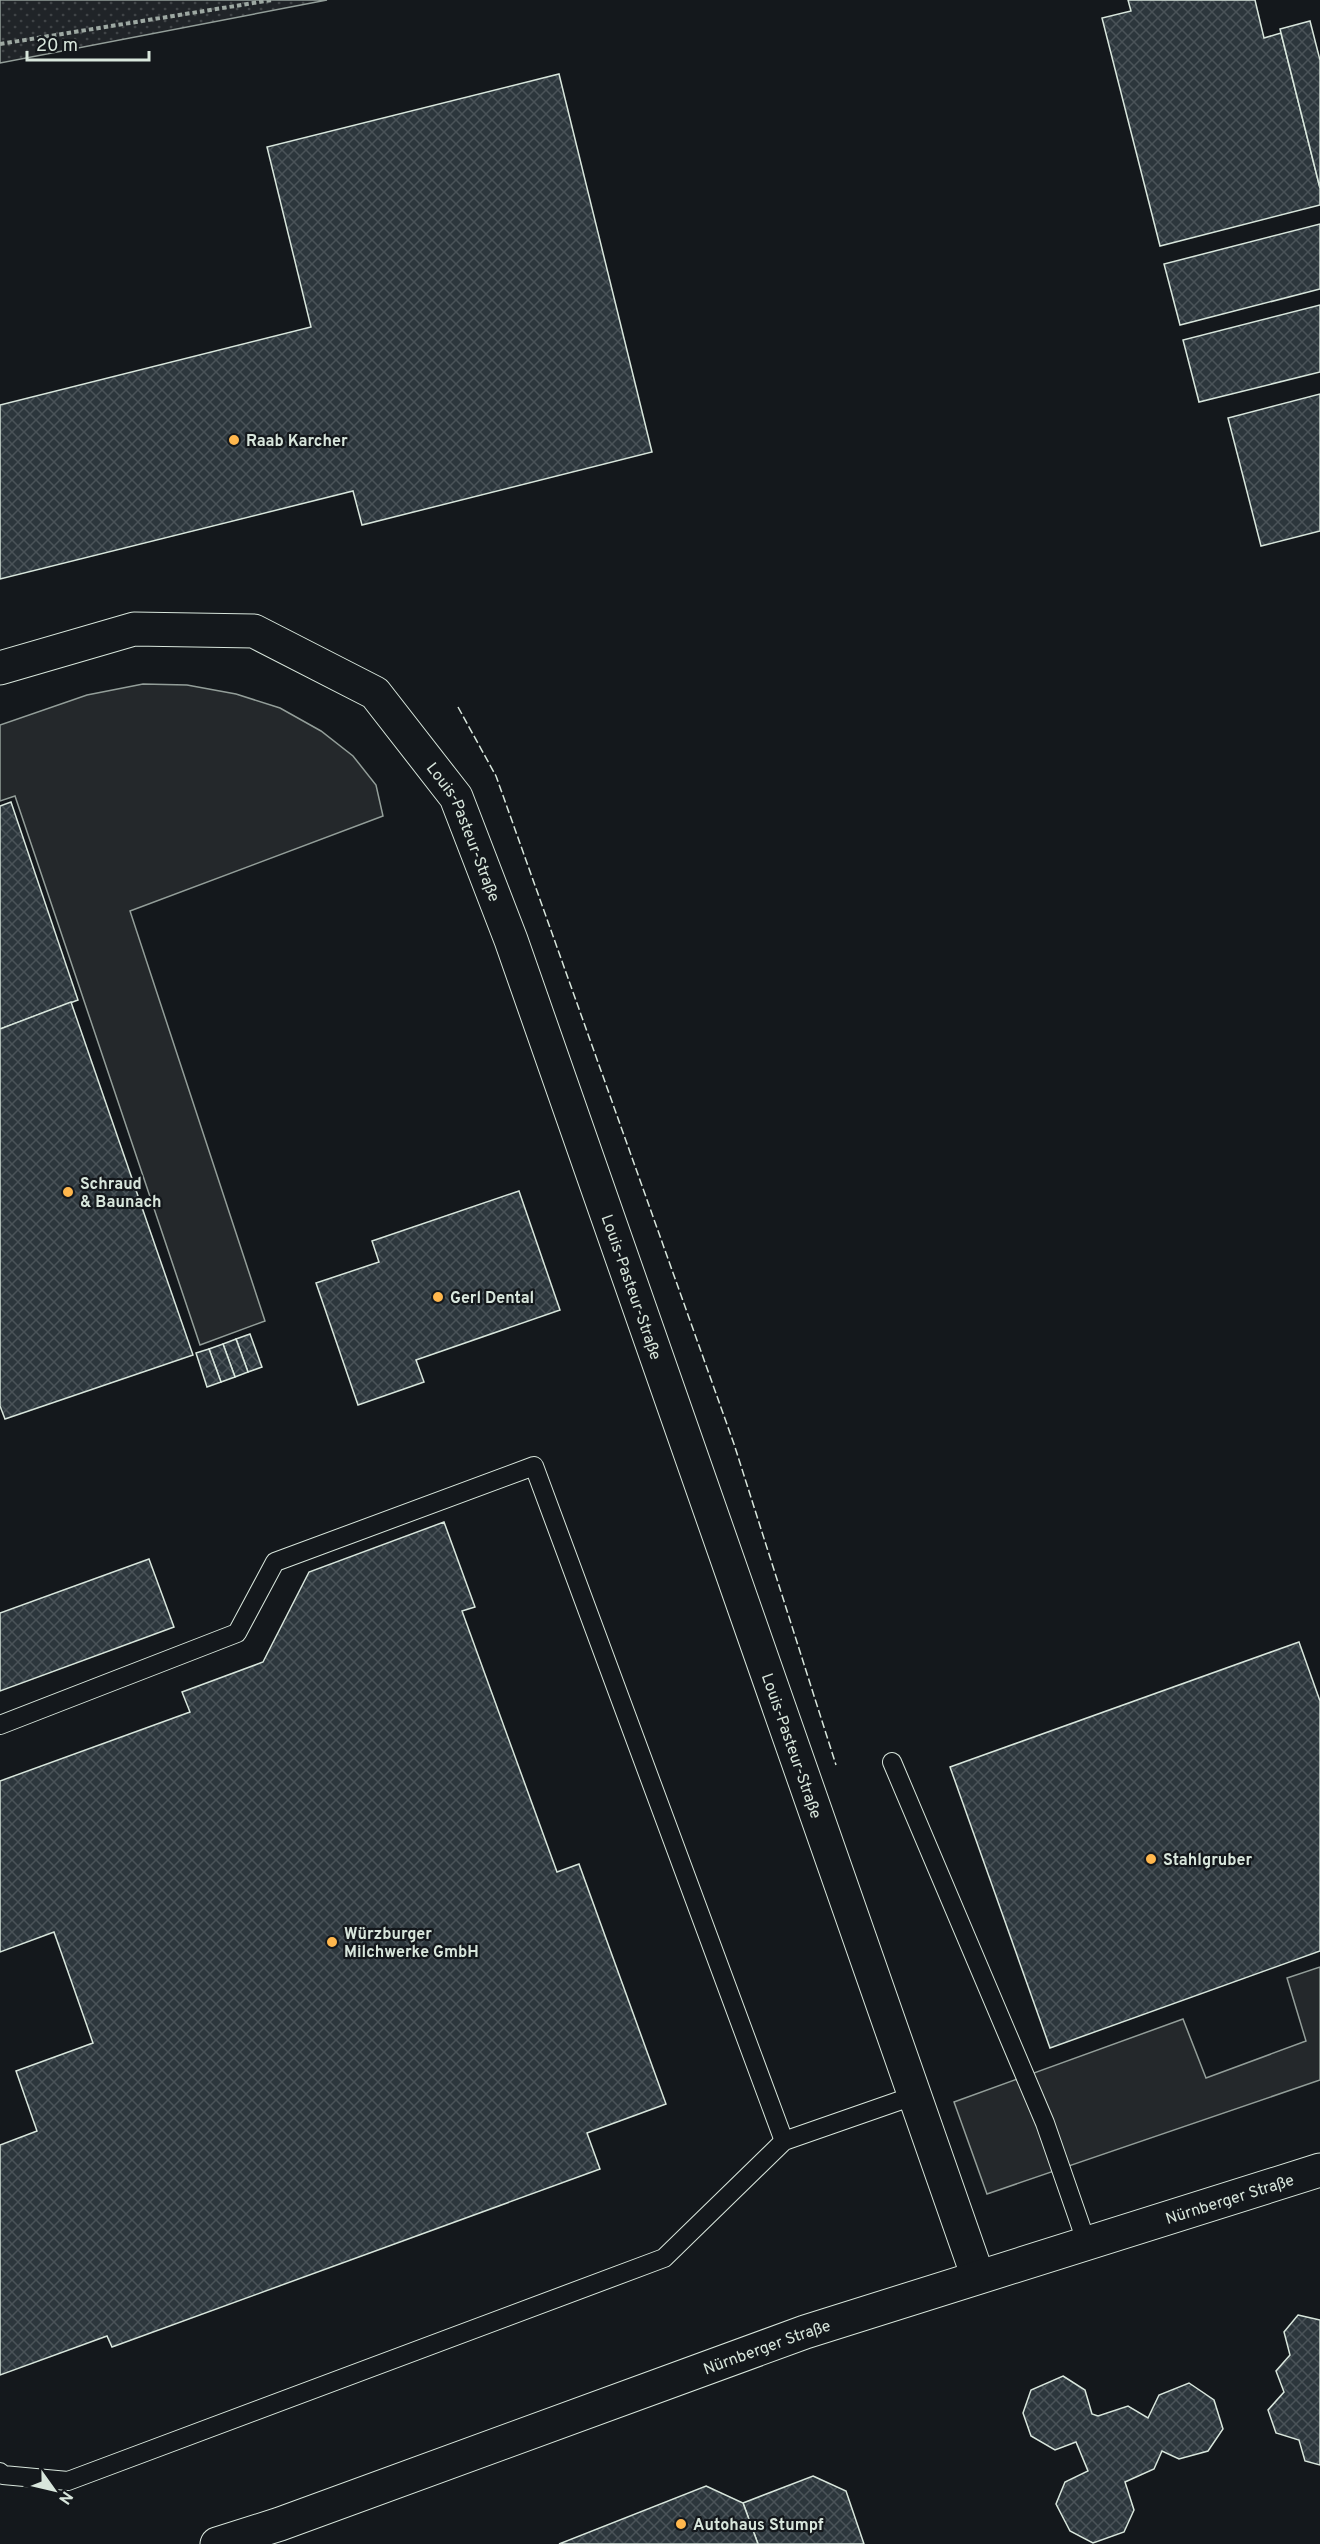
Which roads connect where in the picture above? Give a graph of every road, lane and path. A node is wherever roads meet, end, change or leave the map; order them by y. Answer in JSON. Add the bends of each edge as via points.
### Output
{"nodes":[{"id":1,"x":272,"y":0,"type":"edge"},
{"id":2,"x":0,"y":44,"type":"edge"},
{"id":3,"x":0,"y":668,"type":"edge"},
{"id":4,"x":0,"y":1725,"type":"edge"},
{"id":5,"x":892,"y":1762,"type":"dead end"},
{"id":6,"x":916,"y":2095,"type":"junction"},
{"id":7,"x":784,"y":2141,"type":"junction"},
{"id":8,"x":1320,"y":2170,"type":"edge"},
{"id":9,"x":1087,"y":2244,"type":"junction"},
{"id":10,"x":978,"y":2277,"type":"junction"},
{"id":11,"x":0,"y":2472,"type":"edge"},
{"id":12,"x":283,"y":2534,"type":"edge"},
{"id":13,"x":218,"y":2544,"type":"edge"}],
"edges":[{"from":1,"to":2,"type":"path"},
{"from":3,"to":6,"type":"street","name":"Louis-Pasteur-Straße","via":[[134,629],[254,631],[375,693],[456,797],[511,940]]},
{"from":4,"to":7,"type":"lane","via":[[237,1633],[275,1562],[534,1466]]},
{"from":5,"to":9,"type":"lane","via":[[1045,2123]]},
{"from":6,"to":7,"type":"lane"},
{"from":6,"to":10,"type":"street","name":"Louis-Pasteur-Straße"},
{"from":7,"to":11,"type":"lane","via":[[664,2258],[68,2481]]},
{"from":8,"to":9,"type":"street","name":"Nürnberger Straße"},
{"from":9,"to":10,"type":"street","name":"Nürnberger Straße"},
{"from":10,"to":12,"type":"street","name":"Nürnberger Straße","via":[[805,2332]]},
{"from":12,"to":13,"type":"street","name":"Nürnberger Straße"}]}
